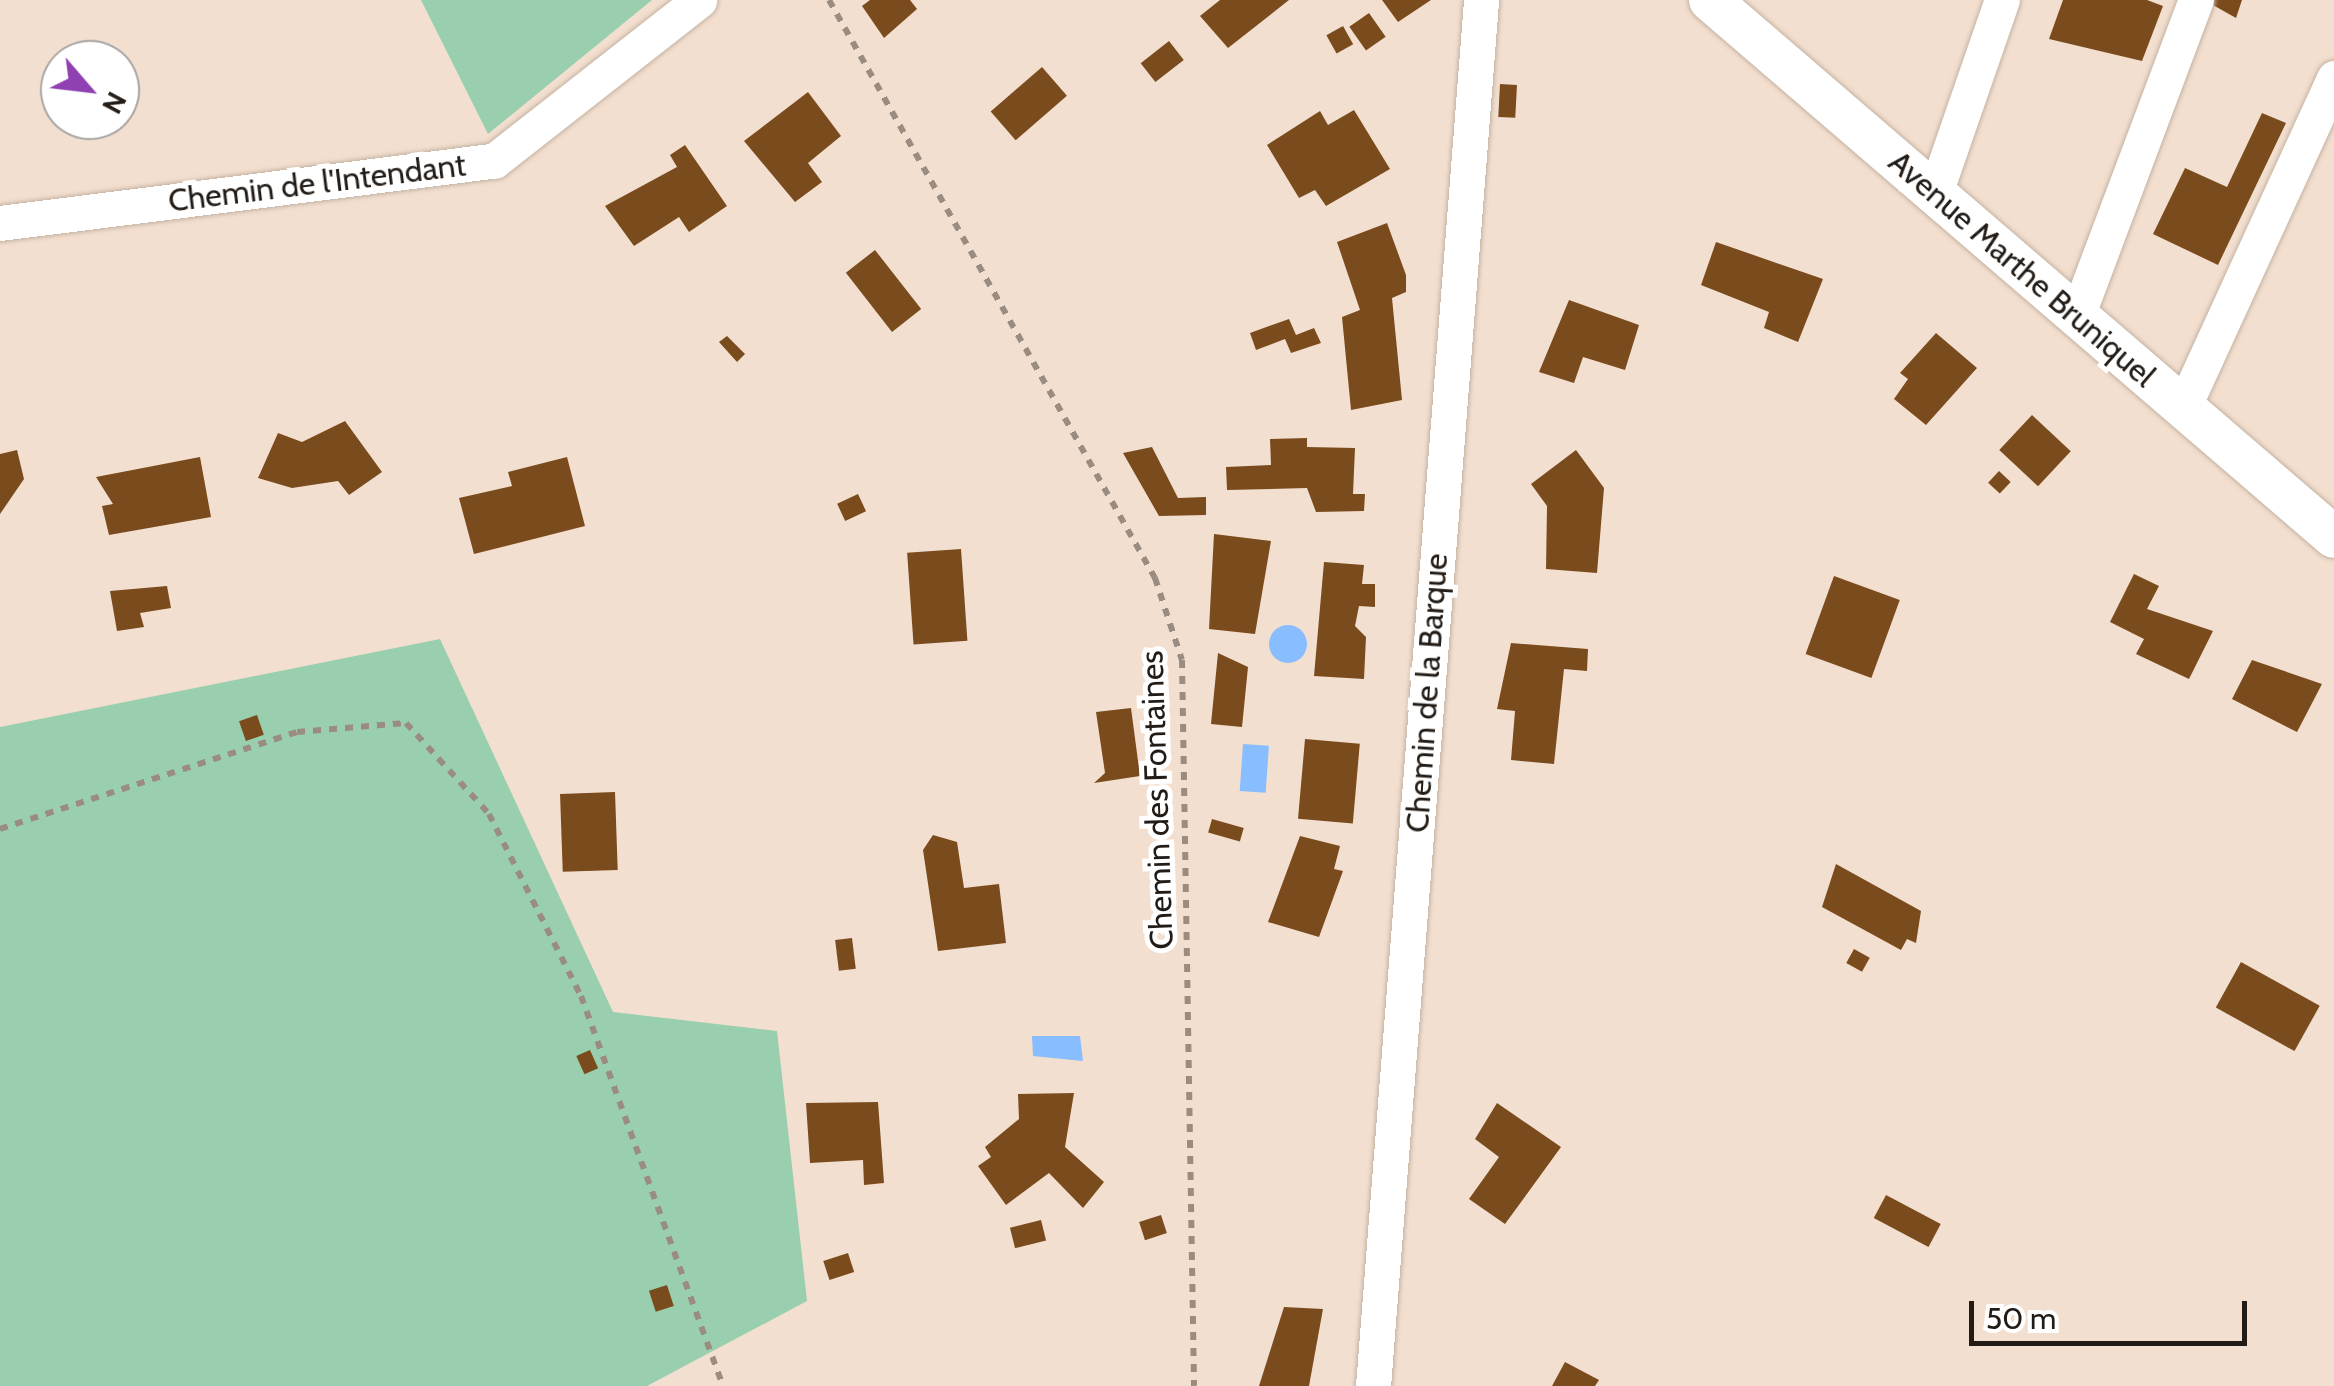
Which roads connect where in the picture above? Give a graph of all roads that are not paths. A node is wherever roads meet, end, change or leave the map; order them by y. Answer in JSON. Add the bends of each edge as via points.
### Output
{"nodes":[{"id":1,"x":699,"y":0,"type":"edge"},
{"id":2,"x":1481,"y":0,"type":"edge"},
{"id":3,"x":1710,"y":0,"type":"edge"},
{"id":4,"x":2002,"y":0,"type":"edge"},
{"id":5,"x":2196,"y":0,"type":"edge"},
{"id":6,"x":2334,"y":78,"type":"edge"},
{"id":7,"x":1935,"y":193,"type":"junction"},
{"id":8,"x":0,"y":223,"type":"edge"},
{"id":9,"x":2077,"y":316,"type":"junction"},
{"id":10,"x":2182,"y":408,"type":"junction"},
{"id":11,"x":2334,"y":537,"type":"edge"},
{"id":12,"x":1373,"y":1386,"type":"edge"}],
"edges":[{"from":1,"to":8,"type":"street","name":"Chemin de l'Intendant","via":[[494,161]]},
{"from":2,"to":12,"type":"street","name":"Chemin de la Barque"},
{"from":3,"to":7,"type":"street","name":"Avenue Marthe Bruniquel"},
{"from":4,"to":7,"type":"street"},
{"from":5,"to":9,"type":"street"},
{"from":6,"to":10,"type":"street"},
{"from":7,"to":9,"type":"street","name":"Avenue Marthe Bruniquel"},
{"from":9,"to":10,"type":"street","name":"Avenue Marthe Bruniquel"},
{"from":10,"to":11,"type":"street","name":"Avenue Marthe Bruniquel"}]}
